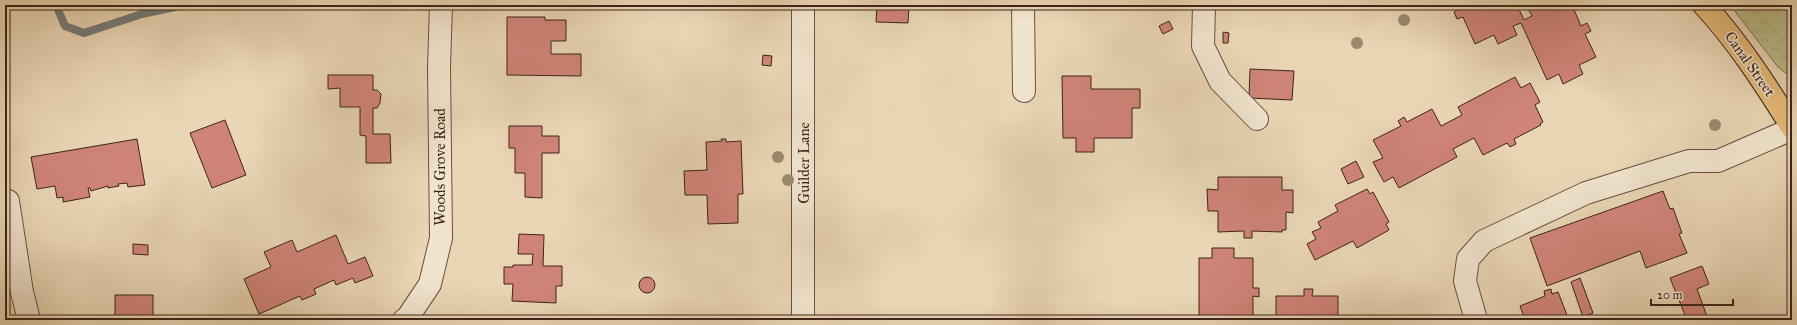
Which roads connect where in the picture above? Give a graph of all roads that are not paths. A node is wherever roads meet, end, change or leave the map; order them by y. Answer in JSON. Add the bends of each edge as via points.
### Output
{"nodes":[{"id":1,"x":441,"y":5,"type":"edge"},
{"id":2,"x":803,"y":5,"type":"edge"},
{"id":3,"x":1023,"y":5,"type":"edge"},
{"id":4,"x":1204,"y":5,"type":"edge"},
{"id":5,"x":1704,"y":5,"type":"edge"},
{"id":6,"x":1024,"y":91,"type":"dead end"},
{"id":7,"x":1257,"y":118,"type":"dead end"},
{"id":8,"x":1792,"y":128,"type":"edge"},
{"id":9,"x":8,"y":201,"type":"dead end"},
{"id":10,"x":29,"y":320,"type":"edge"},
{"id":11,"x":404,"y":320,"type":"edge"},
{"id":12,"x":803,"y":320,"type":"edge"},
{"id":13,"x":1476,"y":320,"type":"edge"}],
"edges":[{"from":1,"to":11,"type":"street","name":"Woods Grove Road","via":[[441,238],[430,284]]},
{"from":2,"to":12,"type":"street","name":"Guilder Lane"},
{"from":3,"to":6,"type":"street"},
{"from":4,"to":7,"type":"street","via":[[1203,46],[1220,81]]},
{"from":5,"to":8,"type":"main road","name":"Canal Street","via":[[1754,66]]},
{"from":8,"to":13,"type":"street","via":[[1718,161],[1689,161],[1586,193],[1484,241],[1468,258],[1465,281]]},
{"from":9,"to":10,"type":"street","via":[[22,292]]}]}
